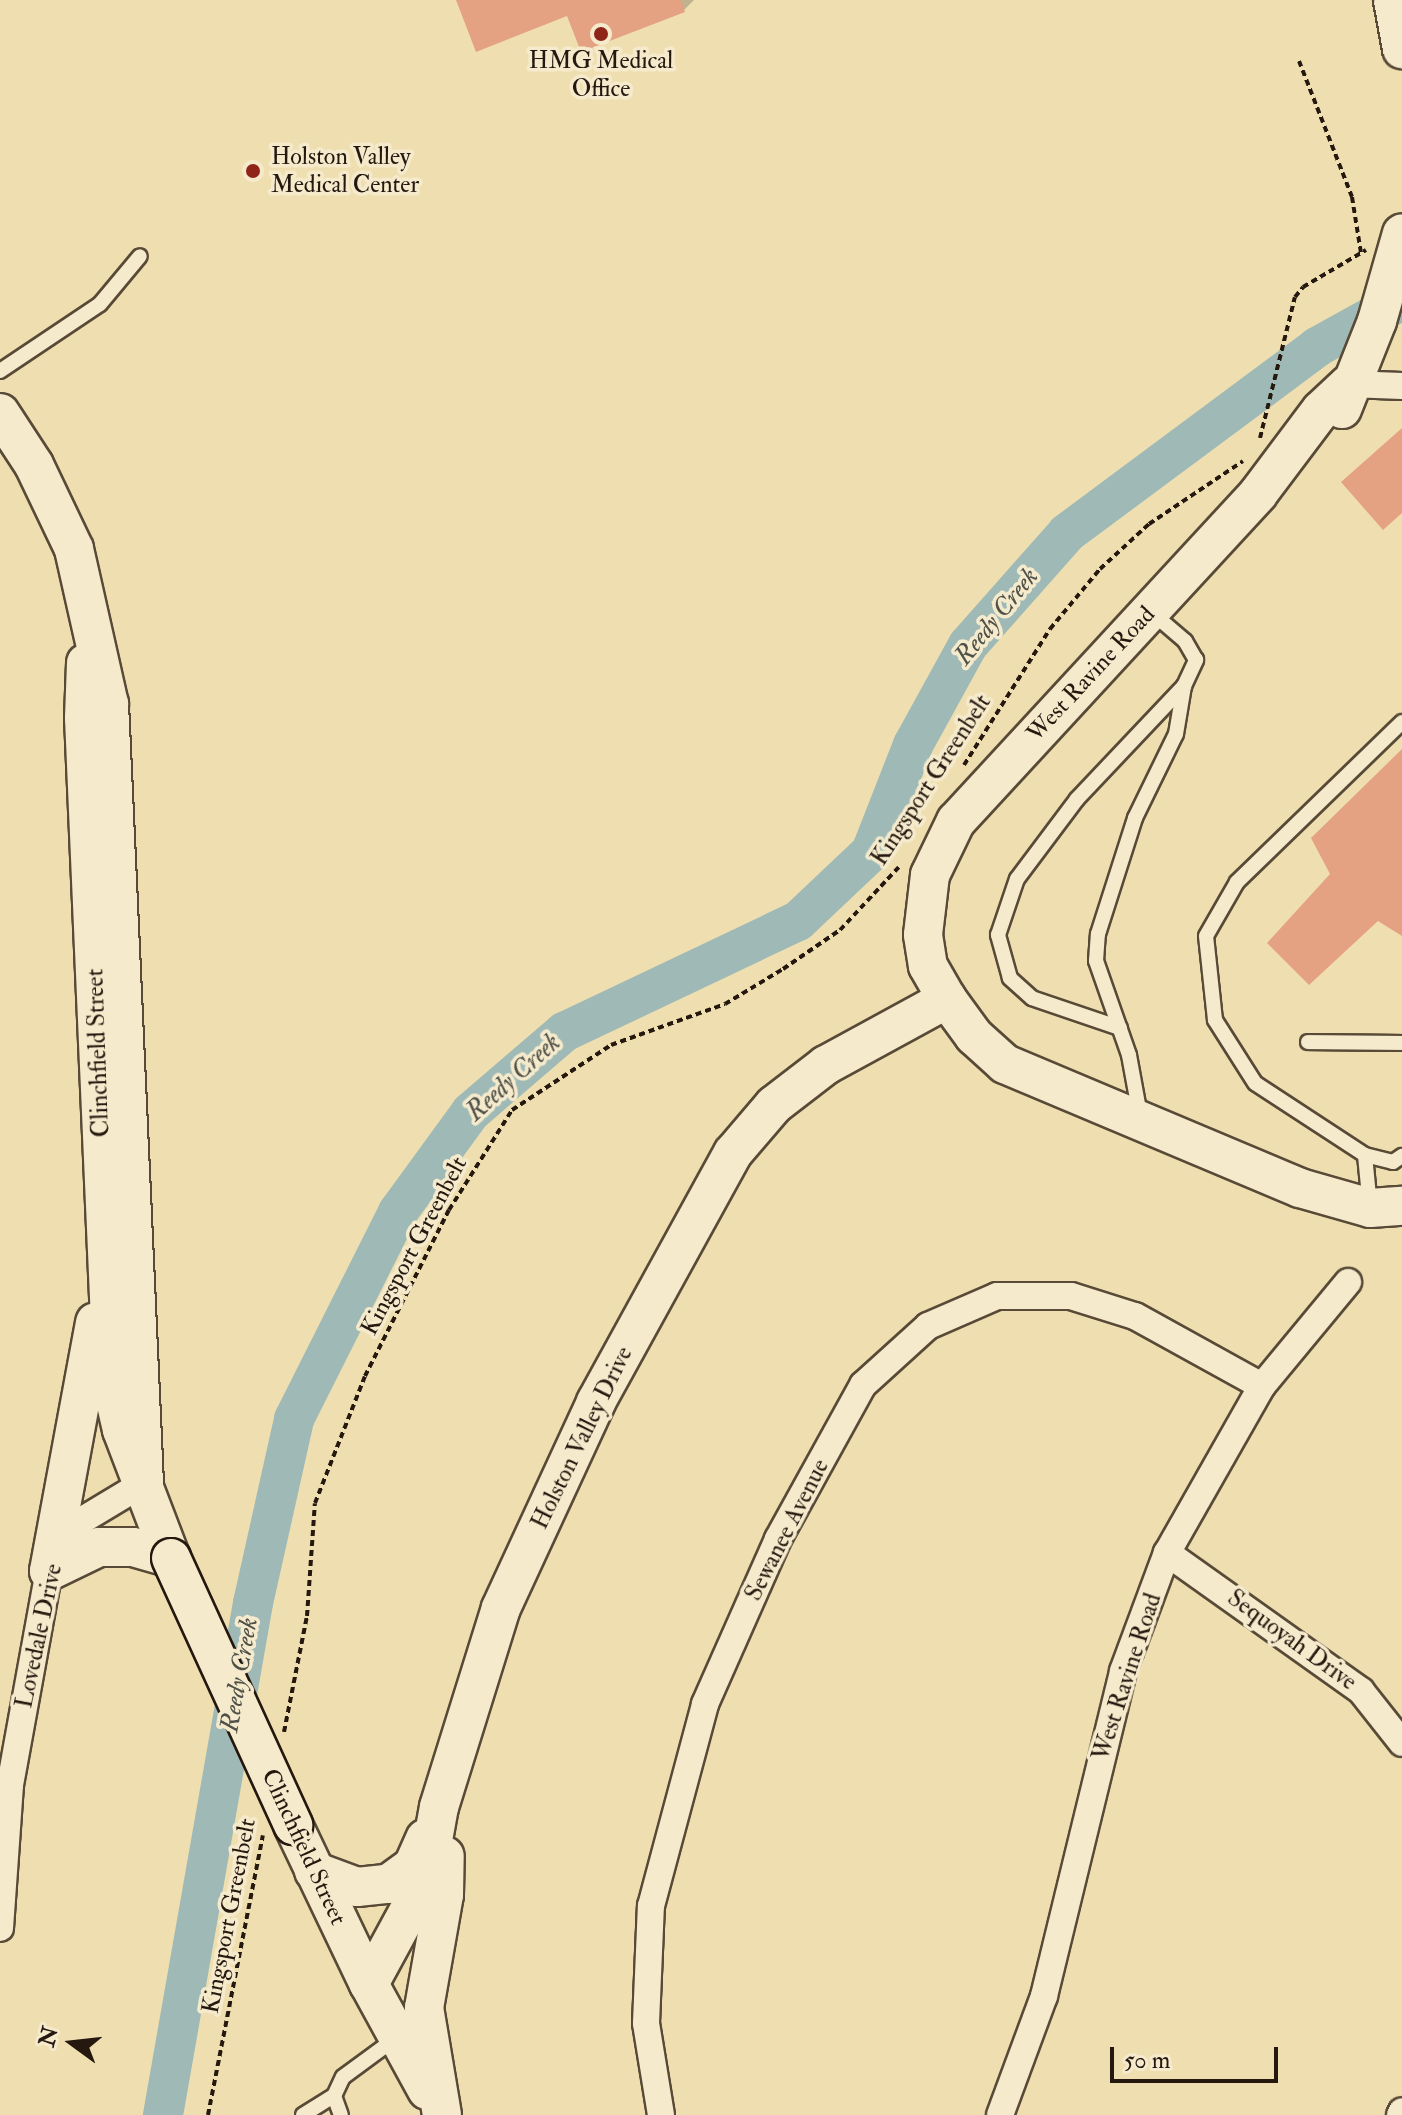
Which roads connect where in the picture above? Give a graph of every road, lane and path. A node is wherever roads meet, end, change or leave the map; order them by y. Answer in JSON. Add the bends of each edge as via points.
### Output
{"nodes":[{"id":1,"x":1393,"y":0,"type":"edge"},
{"id":2,"x":1402,"y":49,"type":"edge"},
{"id":3,"x":1299,"y":61,"type":"dead end"},
{"id":4,"x":1388,"y":239,"type":"edge"},
{"id":5,"x":1361,"y":253,"type":"junction"},
{"id":6,"x":140,"y":256,"type":"dead end"},
{"id":7,"x":0,"y":371,"type":"edge"},
{"id":8,"x":1354,"y":374,"type":"junction"},
{"id":9,"x":1402,"y":386,"type":"edge"},
{"id":10,"x":0,"y":413,"type":"edge"},
{"id":11,"x":1257,"y":444,"type":"dead end"},
{"id":12,"x":1254,"y":452,"type":"dead end"},
{"id":13,"x":89,"y":618,"type":"junction"},
{"id":14,"x":1157,"y":618,"type":"junction"},
{"id":15,"x":1184,"y":686,"type":"junction"},
{"id":16,"x":1402,"y":722,"type":"edge"},
{"id":17,"x":957,"y":776,"type":"dead end"},
{"id":18,"x":907,"y":856,"type":"dead end"},
{"id":19,"x":947,"y":999,"type":"junction"},
{"id":20,"x":1120,"y":1028,"type":"junction"},
{"id":21,"x":1308,"y":1042,"type":"dead end"},
{"id":22,"x":1402,"y":1043,"type":"edge"},
{"id":23,"x":1142,"y":1123,"type":"junction"},
{"id":24,"x":1365,"y":1155,"type":"junction"},
{"id":25,"x":1402,"y":1156,"type":"edge"},
{"id":26,"x":1386,"y":1207,"type":"edge"},
{"id":27,"x":107,"y":1256,"type":"junction"},
{"id":28,"x":1348,"y":1282,"type":"dead end"},
{"id":29,"x":1262,"y":1386,"type":"junction"},
{"id":30,"x":144,"y":1483,"type":"junction"},
{"id":31,"x":1167,"y":1553,"type":"junction"},
{"id":32,"x":171,"y":1558,"type":"junction"},
{"id":33,"x":49,"y":1571,"type":"junction"},
{"id":34,"x":282,"y":1741,"type":"dead end"},
{"id":35,"x":1402,"y":1743,"type":"edge"},
{"id":36,"x":443,"y":1796,"type":"junction"},
{"id":37,"x":280,"y":1822,"type":"junction"},
{"id":38,"x":314,"y":1871,"type":"junction"},
{"id":39,"x":0,"y":1928,"type":"edge"},
{"id":40,"x":369,"y":1984,"type":"junction"},
{"id":41,"x":398,"y":2037,"type":"junction"},
{"id":42,"x":334,"y":2096,"type":"junction"},
{"id":43,"x":208,"y":2115,"type":"edge"},
{"id":44,"x":303,"y":2115,"type":"edge"},
{"id":45,"x":341,"y":2115,"type":"edge"},
{"id":46,"x":442,"y":2115,"type":"edge"},
{"id":47,"x":661,"y":2115,"type":"edge"},
{"id":48,"x":1000,"y":2115,"type":"edge"}],
"edges":[{"from":1,"to":2,"type":"main road"},
{"from":3,"to":5,"type":"path","via":[[1352,197]]},
{"from":4,"to":5,"type":"path"},
{"from":4,"to":8,"type":"main road","name":"West Ravine Road"},
{"from":5,"to":11,"type":"path","via":[[1303,287],[1283,340]]},
{"from":6,"to":7,"type":"lane","via":[[100,304]]},
{"from":8,"to":9,"type":"street"},
{"from":8,"to":14,"type":"main road","name":"West Ravine Road"},
{"from":10,"to":13,"type":"main road","name":"Clinchfield Street","via":[[34,465],[74,549]]},
{"from":12,"to":17,"type":"path","name":"Kingsport Greenbelt","via":[[1149,524],[1100,569],[1050,629]]},
{"from":13,"to":27,"type":"main road","name":"Clinchfield Street","via":[[84,718]]},
{"from":13,"to":30,"type":"main road","name":"Clinchfield Street","via":[[111,717]]},
{"from":14,"to":15,"type":"lane","via":[[1185,641],[1196,660]]},
{"from":14,"to":19,"type":"main road","name":"West Ravine Road","via":[[971,804],[944,842],[930,875],[923,935],[928,966]]},
{"from":15,"to":20,"type":"lane","via":[[1176,734],[1135,818],[1098,934],[1096,961]]},
{"from":15,"to":20,"type":"lane","via":[[1077,799],[1017,879],[998,935],[1010,978],[1032,998]]},
{"from":16,"to":24,"type":"lane","via":[[1237,882],[1206,936],[1215,1020],[1255,1083]]},
{"from":18,"to":34,"type":"path","name":"Kingsport Greenbelt","via":[[840,930],[783,969],[725,1004],[611,1045],[512,1110],[449,1210],[386,1334],[315,1503],[307,1616]]},
{"from":19,"to":23,"type":"main road","name":"West Ravine Road","via":[[974,1036],[1005,1064]]},
{"from":19,"to":36,"type":"main road","name":"Holston Valley Drive","via":[[826,1065],[774,1105],[733,1153],[596,1402],[501,1608]]},
{"from":20,"to":23,"type":"lane"},
{"from":21,"to":22,"type":"lane"},
{"from":23,"to":26,"type":"main road","name":"West Ravine Road","via":[[1300,1188]]},
{"from":24,"to":25,"type":"lane","via":[[1393,1162]]},
{"from":24,"to":26,"type":"lane"},
{"from":27,"to":30,"type":"main road","name":"Clinchfield Street","via":[[113,1391]]},
{"from":27,"to":33,"type":"main road"},
{"from":28,"to":29,"type":"street","name":"West Ravine Road"},
{"from":29,"to":31,"type":"street","name":"West Ravine Road"},
{"from":29,"to":47,"type":"street","name":"Sewanee Avenue","via":[[1135,1316],[1071,1296],[997,1296],[928,1326],[863,1385],[778,1539],[705,1704],[651,1906],[646,2023]]},
{"from":30,"to":32,"type":"main road","name":"Clinchfield Street"},
{"from":30,"to":33,"type":"street","name":"Lovedale Drive","via":[[71,1527]]},
{"from":31,"to":35,"type":"street","name":"Sequoyah Drive","via":[[1361,1691]]},
{"from":31,"to":48,"type":"street","name":"West Ravine Road","via":[[1123,1671],[1044,1996]]},
{"from":32,"to":33,"type":"main road","via":[[133,1547],[99,1547]]},
{"from":32,"to":37,"type":"main road","name":"Clinchfield Street","bridge":true},
{"from":33,"to":39,"type":"street","name":"Lovedale Drive","via":[[10,1785]]},
{"from":36,"to":38,"type":"main road","via":[[413,1866],[388,1884],[357,1887]]},
{"from":36,"to":40,"type":"main road","name":"Holston Valley Drive","via":[[426,1879]]},
{"from":36,"to":46,"type":"main road","via":[[444,1895],[424,2008]]},
{"from":37,"to":38,"type":"main road","name":"Clinchfield Street"},
{"from":37,"to":43,"type":"path","name":"Kingsport Greenbelt"},
{"from":38,"to":40,"type":"main road","name":"Clinchfield Street"},
{"from":40,"to":41,"type":"main road","name":"Clinchfield Street"},
{"from":41,"to":42,"type":"lane","via":[[343,2077]]},
{"from":41,"to":46,"type":"main road","name":"Clinchfield Street"},
{"from":42,"to":44,"type":"lane"},
{"from":42,"to":45,"type":"lane"}]}
